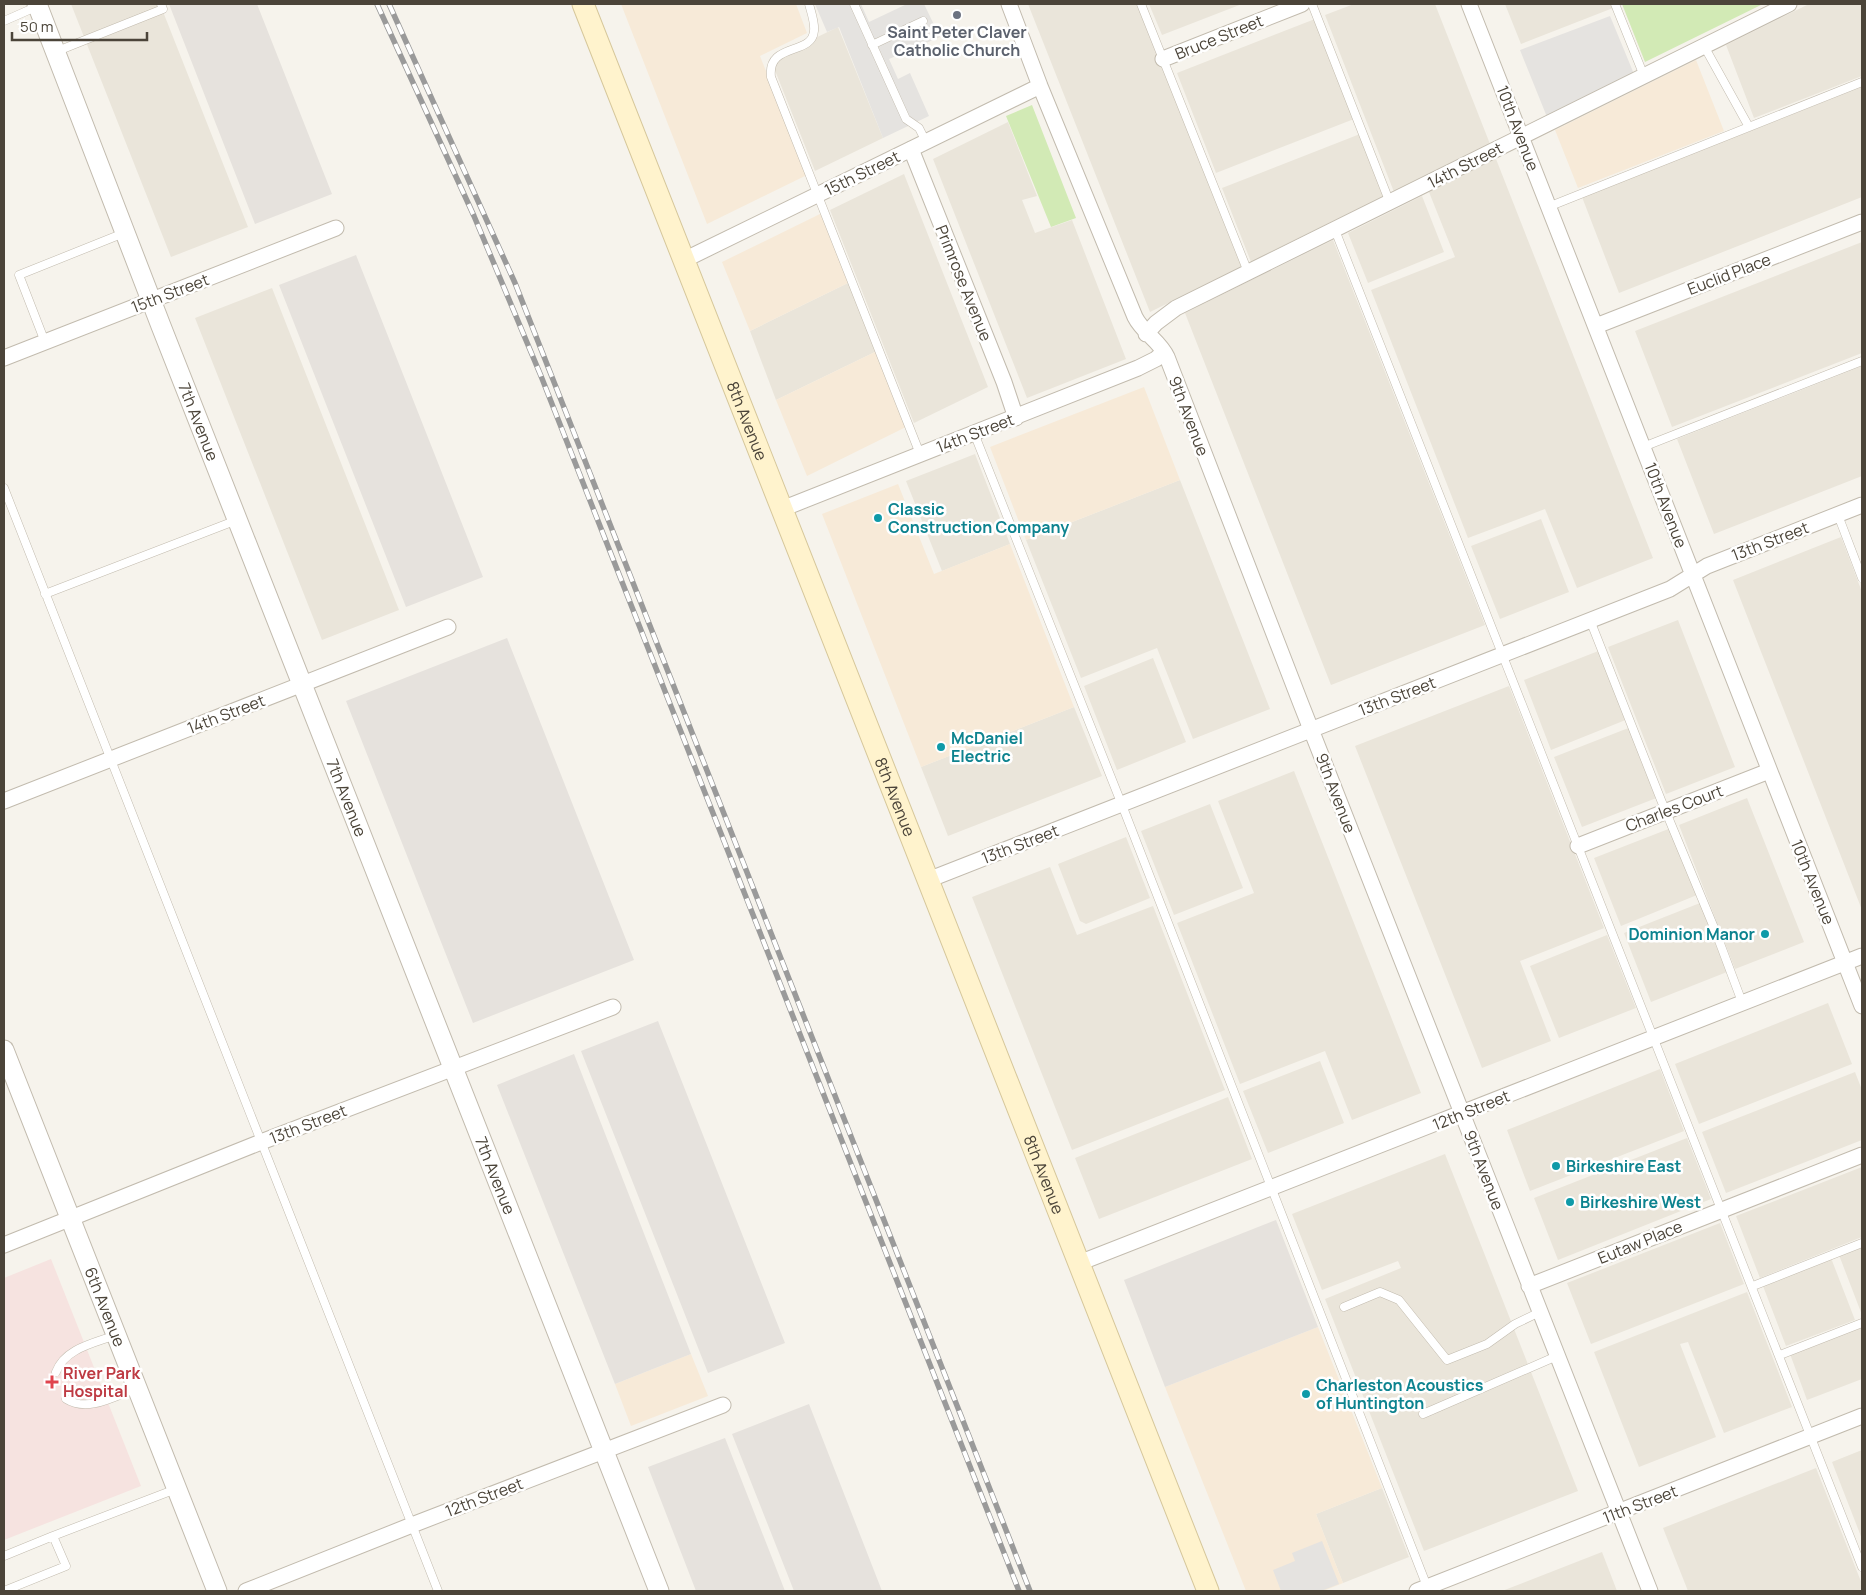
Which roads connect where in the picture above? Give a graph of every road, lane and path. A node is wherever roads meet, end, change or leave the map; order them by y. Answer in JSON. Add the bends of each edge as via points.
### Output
{"nodes":[{"id":1,"x":162,"y":4,"type":"edge"},
{"id":2,"x":583,"y":4,"type":"edge"},
{"id":3,"x":808,"y":4,"type":"edge"},
{"id":4,"x":854,"y":4,"type":"edge"},
{"id":5,"x":1009,"y":4,"type":"edge"},
{"id":6,"x":1141,"y":4,"type":"edge"},
{"id":7,"x":1302,"y":4,"type":"edge"},
{"id":8,"x":1312,"y":4,"type":"edge"},
{"id":9,"x":1469,"y":4,"type":"edge"},
{"id":10,"x":1615,"y":4,"type":"edge"},
{"id":11,"x":1790,"y":4,"type":"edge"},
{"id":12,"x":37,"y":5,"type":"edge"},
{"id":13,"x":4,"y":21,"type":"edge"},
{"id":14,"x":923,"y":21,"type":"dead end"},
{"id":15,"x":872,"y":45,"type":"junction"},
{"id":16,"x":1704,"y":46,"type":"junction"},
{"id":17,"x":55,"y":52,"type":"junction"},
{"id":18,"x":1163,"y":59,"type":"junction"},
{"id":19,"x":1644,"y":76,"type":"junction"},
{"id":20,"x":1862,"y":82,"type":"edge"},
{"id":21,"x":1040,"y":86,"type":"junction"},
{"id":22,"x":1749,"y":127,"type":"junction"},
{"id":23,"x":1522,"y":137,"type":"junction"},
{"id":24,"x":926,"y":142,"type":"junction"},
{"id":25,"x":911,"y":149,"type":"junction"},
{"id":26,"x":818,"y":195,"type":"junction"},
{"id":27,"x":1390,"y":203,"type":"junction"},
{"id":28,"x":1548,"y":207,"type":"junction"},
{"id":29,"x":1862,"y":222,"type":"edge"},
{"id":30,"x":336,"y":228,"type":"dead end"},
{"id":31,"x":1335,"y":230,"type":"junction"},
{"id":32,"x":125,"y":233,"type":"junction"},
{"id":33,"x":684,"y":260,"type":"junction"},
{"id":34,"x":1248,"y":272,"type":"junction"},
{"id":35,"x":151,"y":301,"type":"junction"},
{"id":36,"x":1596,"y":326,"type":"junction"},
{"id":37,"x":1146,"y":334,"type":"junction"},
{"id":38,"x":45,"y":342,"type":"junction"},
{"id":39,"x":1164,"y":352,"type":"junction"},
{"id":40,"x":4,"y":358,"type":"edge"},
{"id":41,"x":1862,"y":361,"type":"edge"},
{"id":42,"x":1016,"y":418,"type":"junction"},
{"id":43,"x":974,"y":433,"type":"junction"},
{"id":44,"x":1643,"y":447,"type":"junction"},
{"id":45,"x":920,"y":454,"type":"junction"},
{"id":46,"x":4,"y":488,"type":"edge"},
{"id":47,"x":1862,"y":505,"type":"edge"},
{"id":48,"x":782,"y":509,"type":"junction"},
{"id":49,"x":1838,"y":515,"type":"junction"},
{"id":50,"x":237,"y":520,"type":"junction"},
{"id":51,"x":1693,"y":574,"type":"junction"},
{"id":52,"x":1862,"y":578,"type":"edge"},
{"id":53,"x":45,"y":594,"type":"junction"},
{"id":54,"x":1590,"y":620,"type":"junction"},
{"id":55,"x":448,"y":627,"type":"dead end"},
{"id":56,"x":1503,"y":655,"type":"junction"},
{"id":57,"x":302,"y":685,"type":"junction"},
{"id":58,"x":1311,"y":730,"type":"junction"},
{"id":59,"x":110,"y":759,"type":"junction"},
{"id":60,"x":1770,"y":771,"type":"junction"},
{"id":61,"x":4,"y":801,"type":"edge"},
{"id":62,"x":1122,"y":804,"type":"junction"},
{"id":63,"x":1666,"y":812,"type":"junction"},
{"id":64,"x":1578,"y":846,"type":"junction"},
{"id":65,"x":928,"y":880,"type":"junction"},
{"id":66,"x":1862,"y":956,"type":"edge"},
{"id":67,"x":1845,"y":963,"type":"junction"},
{"id":68,"x":1742,"y":1002,"type":"junction"},
{"id":69,"x":1862,"y":1006,"type":"edge"},
{"id":70,"x":613,"y":1007,"type":"dead end"},
{"id":71,"x":1652,"y":1038,"type":"junction"},
{"id":72,"x":4,"y":1050,"type":"edge"},
{"id":73,"x":452,"y":1068,"type":"junction"},
{"id":74,"x":1462,"y":1113,"type":"junction"},
{"id":75,"x":261,"y":1142,"type":"junction"},
{"id":76,"x":1862,"y":1155,"type":"edge"},
{"id":77,"x":1271,"y":1188,"type":"junction"},
{"id":78,"x":1722,"y":1210,"type":"junction"},
{"id":79,"x":70,"y":1219,"type":"junction"},
{"id":80,"x":1862,"y":1243,"type":"edge"},
{"id":81,"x":4,"y":1245,"type":"edge"},
{"id":82,"x":1079,"y":1263,"type":"junction"},
{"id":83,"x":1529,"y":1286,"type":"junction"},
{"id":84,"x":1753,"y":1286,"type":"junction"},
{"id":85,"x":1344,"y":1307,"type":"dead end"},
{"id":86,"x":1540,"y":1312,"type":"junction"},
{"id":87,"x":1862,"y":1323,"type":"edge"},
{"id":88,"x":116,"y":1335,"type":"junction"},
{"id":89,"x":1780,"y":1355,"type":"junction"},
{"id":90,"x":1557,"y":1356,"type":"junction"},
{"id":91,"x":56,"y":1372,"type":"dead end"},
{"id":92,"x":137,"y":1388,"type":"junction"},
{"id":93,"x":66,"y":1399,"type":"dead end"},
{"id":94,"x":723,"y":1405,"type":"dead end"},
{"id":95,"x":1423,"y":1414,"type":"dead end"},
{"id":96,"x":1862,"y":1416,"type":"edge"},
{"id":97,"x":1811,"y":1436,"type":"junction"},
{"id":98,"x":604,"y":1451,"type":"junction"},
{"id":99,"x":176,"y":1489,"type":"junction"},
{"id":100,"x":1619,"y":1512,"type":"junction"},
{"id":101,"x":412,"y":1525,"type":"junction"},
{"id":102,"x":53,"y":1536,"type":"junction"},
{"id":103,"x":4,"y":1556,"type":"edge"},
{"id":104,"x":1862,"y":1568,"type":"edge"},
{"id":105,"x":1425,"y":1590,"type":"edge"},
{"id":106,"x":4,"y":1591,"type":"edge"},
{"id":107,"x":217,"y":1591,"type":"edge"},
{"id":108,"x":246,"y":1591,"type":"edge"},
{"id":109,"x":438,"y":1591,"type":"edge"},
{"id":110,"x":659,"y":1591,"type":"edge"},
{"id":111,"x":1208,"y":1591,"type":"edge"},
{"id":112,"x":1650,"y":1591,"type":"edge"}],
"edges":[{"from":1,"to":17,"type":"lane","via":[[163,9]]},
{"from":2,"to":33,"type":"main road","name":"8th Avenue"},
{"from":3,"to":26,"type":"lane","via":[[815,28],[813,36],[810,41],[774,59],[770,68],[776,92]]},
{"from":4,"to":15,"type":"lane"},
{"from":5,"to":21,"type":"street","name":"9th Avenue"},
{"from":6,"to":18,"type":"lane"},
{"from":7,"to":18,"type":"street","name":"Bruce Street"},
{"from":8,"to":27,"type":"lane"},
{"from":9,"to":23,"type":"street","name":"10th Avenue"},
{"from":10,"to":19,"type":"lane"},
{"from":11,"to":16,"type":"street","name":"14th Street"},
{"from":12,"to":13,"type":"lane"},
{"from":12,"to":17,"type":"street","name":"7th Avenue"},
{"from":14,"to":15,"type":"lane"},
{"from":15,"to":24,"type":"lane","via":[[906,119],[919,128]]},
{"from":16,"to":19,"type":"street","name":"14th Street"},
{"from":16,"to":22,"type":"lane"},
{"from":17,"to":32,"type":"street","name":"7th Avenue"},
{"from":18,"to":34,"type":"lane"},
{"from":19,"to":23,"type":"street","name":"14th Street"},
{"from":20,"to":22,"type":"lane"},
{"from":21,"to":24,"type":"street","name":"15th Street"},
{"from":21,"to":37,"type":"street","name":"9th Avenue","via":[[1135,317]]},
{"from":22,"to":28,"type":"lane"},
{"from":23,"to":27,"type":"street","name":"14th Street"},
{"from":23,"to":28,"type":"street","name":"10th Avenue"},
{"from":24,"to":25,"type":"street","name":"15th Street"},
{"from":25,"to":26,"type":"street","name":"15th Street"},
{"from":25,"to":42,"type":"street","name":"Primrose Avenue"},
{"from":26,"to":33,"type":"street","name":"15th Street"},
{"from":26,"to":45,"type":"lane"},
{"from":27,"to":31,"type":"street","name":"14th Street"},
{"from":28,"to":36,"type":"street","name":"10th Avenue"},
{"from":29,"to":36,"type":"street","name":"Euclid Place"},
{"from":30,"to":35,"type":"street","name":"15th Street"},
{"from":31,"to":34,"type":"street","name":"14th Street"},
{"from":31,"to":56,"type":"lane"},
{"from":32,"to":35,"type":"street","name":"7th Avenue"},
{"from":32,"to":38,"type":"lane","via":[[19,275]]},
{"from":33,"to":48,"type":"main road","name":"8th Avenue"},
{"from":34,"to":37,"type":"street","name":"14th Street","via":[[1176,308]]},
{"from":35,"to":38,"type":"street","name":"15th Street"},
{"from":35,"to":50,"type":"street","name":"7th Avenue"},
{"from":36,"to":44,"type":"street","name":"10th Avenue"},
{"from":37,"to":39,"type":"street","name":"9th Avenue"},
{"from":38,"to":40,"type":"street","name":"15th Street"},
{"from":39,"to":42,"type":"street","name":"14th Street","via":[[1140,368]]},
{"from":39,"to":58,"type":"street","name":"9th Avenue"},
{"from":41,"to":44,"type":"lane"},
{"from":42,"to":43,"type":"street","name":"14th Street"},
{"from":43,"to":45,"type":"street","name":"14th Street"},
{"from":43,"to":62,"type":"lane"},
{"from":44,"to":51,"type":"street","name":"10th Avenue"},
{"from":45,"to":48,"type":"street","name":"14th Street"},
{"from":46,"to":53,"type":"lane"},
{"from":47,"to":49,"type":"street","name":"13th Street"},
{"from":48,"to":65,"type":"main road","name":"8th Avenue"},
{"from":49,"to":51,"type":"street","name":"13th Street"},
{"from":49,"to":52,"type":"lane"},
{"from":50,"to":53,"type":"lane"},
{"from":50,"to":57,"type":"street","name":"7th Avenue"},
{"from":51,"to":54,"type":"street","name":"13th Street","via":[[1670,589]]},
{"from":51,"to":60,"type":"street","name":"10th Avenue"},
{"from":53,"to":59,"type":"lane"},
{"from":54,"to":56,"type":"street","name":"13th Street"},
{"from":54,"to":63,"type":"lane"},
{"from":55,"to":57,"type":"street","name":"14th Street"},
{"from":56,"to":58,"type":"street","name":"13th Street"},
{"from":56,"to":64,"type":"lane"},
{"from":57,"to":59,"type":"street","name":"14th Street"},
{"from":57,"to":73,"type":"street","name":"7th Avenue"},
{"from":58,"to":62,"type":"street","name":"13th Street"},
{"from":58,"to":74,"type":"street","name":"9th Avenue"},
{"from":59,"to":61,"type":"street","name":"14th Street"},
{"from":59,"to":75,"type":"lane"},
{"from":60,"to":63,"type":"street","name":"Charles Court"},
{"from":60,"to":67,"type":"street","name":"10th Avenue"},
{"from":62,"to":65,"type":"street","name":"13th Street"},
{"from":62,"to":77,"type":"lane"},
{"from":63,"to":64,"type":"street","name":"Charles Court"},
{"from":63,"to":68,"type":"lane"},
{"from":64,"to":71,"type":"lane"},
{"from":65,"to":82,"type":"main road","name":"8th Avenue"},
{"from":66,"to":67,"type":"street","name":"12th Street"},
{"from":67,"to":68,"type":"street","name":"12th Street"},
{"from":67,"to":69,"type":"street","name":"10th Avenue"},
{"from":68,"to":71,"type":"street","name":"12th Street"},
{"from":70,"to":73,"type":"street","name":"13th Street"},
{"from":71,"to":74,"type":"street","name":"12th Street"},
{"from":71,"to":78,"type":"lane"},
{"from":72,"to":79,"type":"street","name":"6th Avenue"},
{"from":73,"to":75,"type":"street","name":"13th Street"},
{"from":73,"to":98,"type":"street","name":"7th Avenue"},
{"from":74,"to":77,"type":"street","name":"12th Street"},
{"from":74,"to":83,"type":"street","name":"9th Avenue"},
{"from":75,"to":79,"type":"street","name":"13th Street"},
{"from":75,"to":101,"type":"lane"},
{"from":76,"to":78,"type":"street","name":"Eutaw Place"},
{"from":77,"to":82,"type":"street","name":"12th Street"},
{"from":77,"to":105,"type":"lane"},
{"from":78,"to":83,"type":"street","name":"Eutaw Place"},
{"from":78,"to":84,"type":"lane"},
{"from":79,"to":81,"type":"street","name":"13th Street"},
{"from":79,"to":88,"type":"street","name":"6th Avenue"},
{"from":80,"to":84,"type":"lane"},
{"from":82,"to":111,"type":"main road","name":"8th Avenue"},
{"from":83,"to":86,"type":"street","name":"9th Avenue"},
{"from":84,"to":89,"type":"lane"},
{"from":85,"to":86,"type":"lane","via":[[1380,1292],[1399,1300],[1447,1360],[1487,1344],[1515,1324]]},
{"from":86,"to":90,"type":"street","name":"9th Avenue"},
{"from":87,"to":89,"type":"lane"},
{"from":88,"to":91,"type":"lane","via":[[70,1354],[61,1361]]},
{"from":88,"to":92,"type":"street","name":"6th Avenue"},
{"from":89,"to":97,"type":"lane"},
{"from":90,"to":95,"type":"lane"},
{"from":90,"to":100,"type":"street","name":"9th Avenue"},
{"from":92,"to":93,"type":"lane","via":[[90,1405],[76,1405]]},
{"from":92,"to":99,"type":"street","name":"6th Avenue"},
{"from":94,"to":98,"type":"street","name":"12th Street"},
{"from":96,"to":97,"type":"street","name":"11th Street"},
{"from":97,"to":100,"type":"street","name":"11th Street"},
{"from":97,"to":104,"type":"lane"},
{"from":98,"to":101,"type":"street","name":"12th Street"},
{"from":98,"to":110,"type":"street","name":"7th Avenue"},
{"from":99,"to":102,"type":"lane"},
{"from":99,"to":107,"type":"street","name":"6th Avenue"},
{"from":100,"to":105,"type":"street","name":"11th Street"},
{"from":100,"to":112,"type":"street","name":"9th Avenue"},
{"from":101,"to":108,"type":"street","name":"12th Street"},
{"from":101,"to":109,"type":"lane"},
{"from":102,"to":103,"type":"lane"},
{"from":102,"to":106,"type":"lane","via":[[66,1566]]}]}
